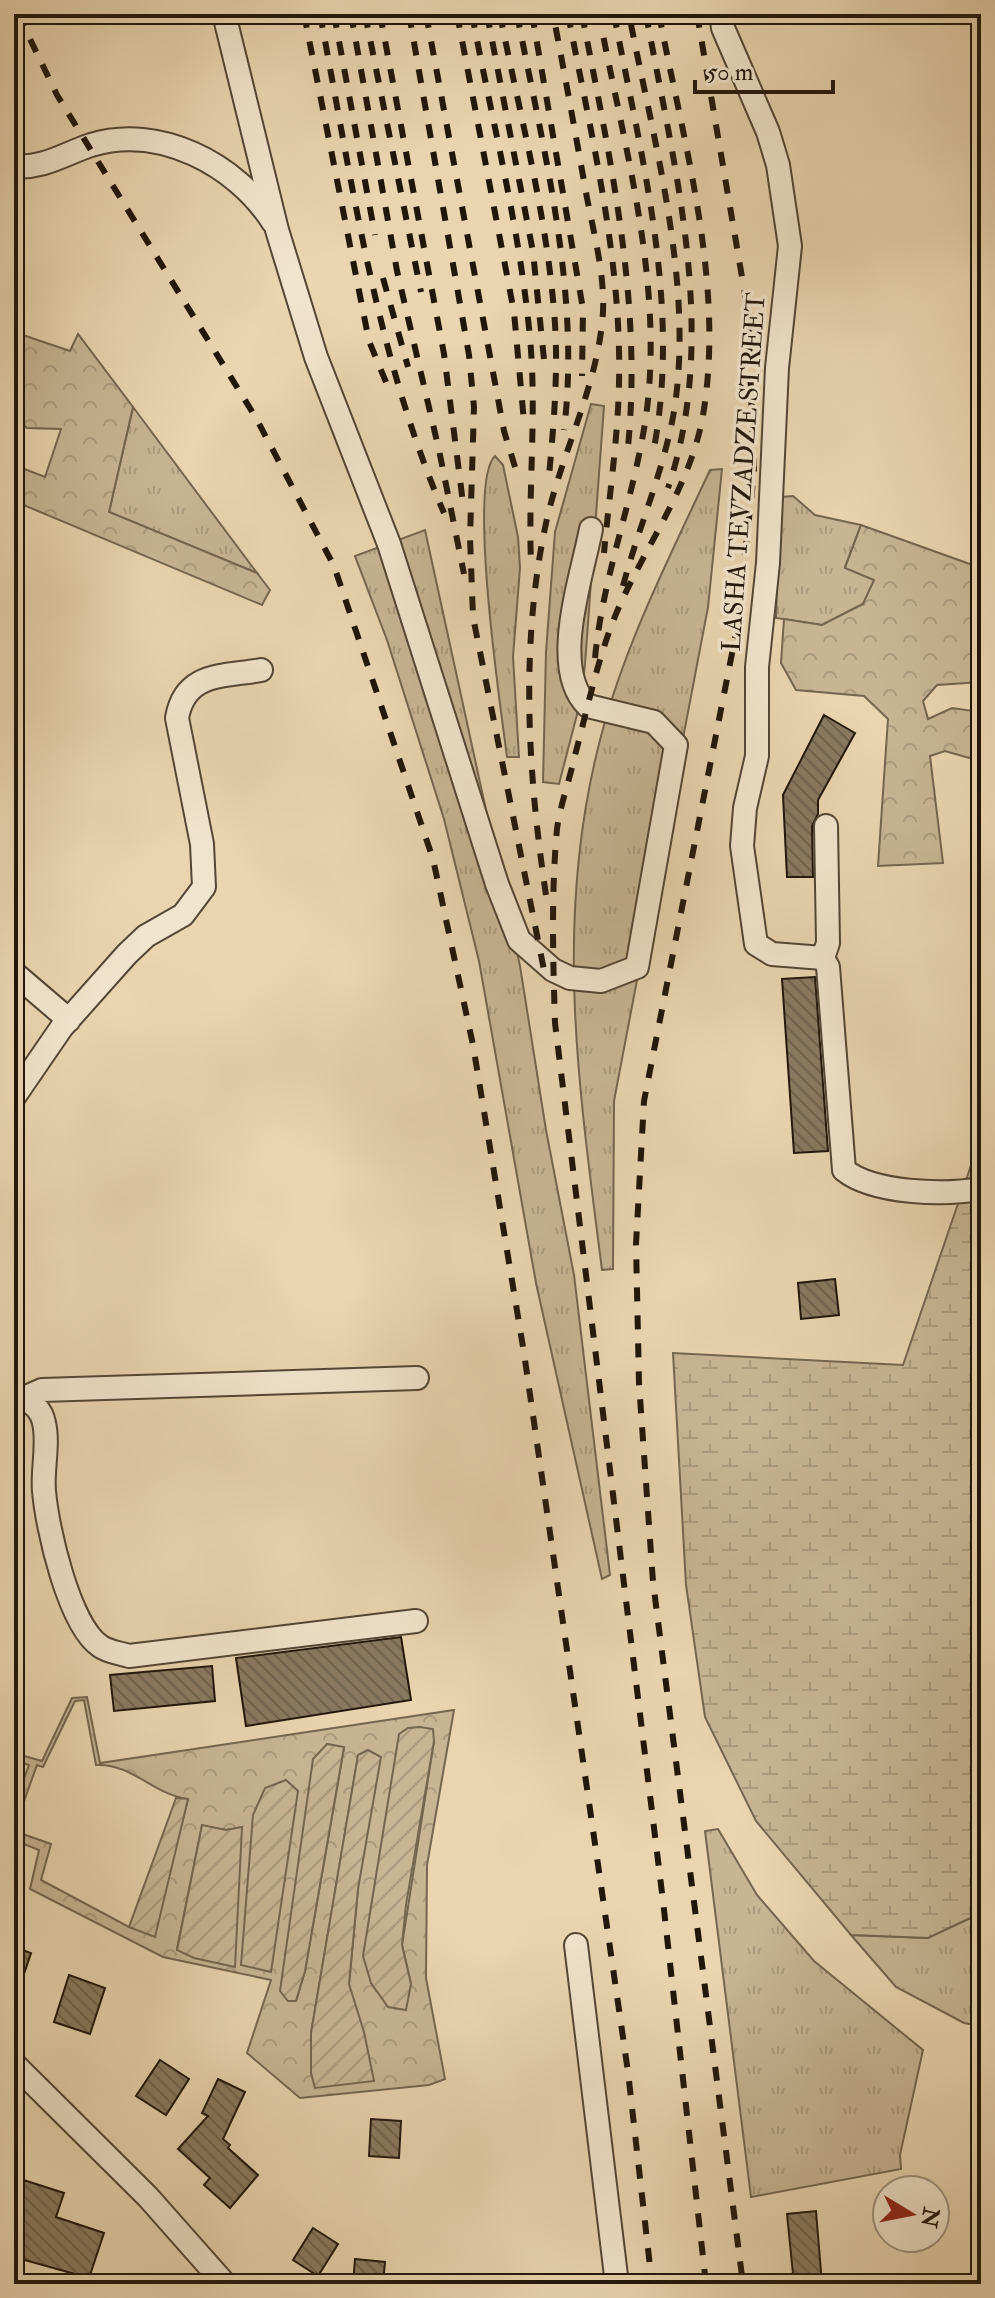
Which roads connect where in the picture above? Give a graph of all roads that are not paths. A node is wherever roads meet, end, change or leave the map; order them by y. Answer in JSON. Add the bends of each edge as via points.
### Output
{"nodes":[{"id":1,"x":224,"y":14,"type":"edge"},
{"id":2,"x":721,"y":14,"type":"edge"},
{"id":3,"x":14,"y":166,"type":"edge"},
{"id":4,"x":277,"y":230,"type":"junction"},
{"id":5,"x":591,"y":529,"type":"dead end"},
{"id":6,"x":261,"y":670,"type":"dead end"},
{"id":7,"x":826,"y":826,"type":"dead end"},
{"id":8,"x":823,"y":958,"type":"junction"},
{"id":9,"x":14,"y":973,"type":"edge"},
{"id":10,"x":69,"y":1020,"type":"junction"},
{"id":11,"x":14,"y":1097,"type":"edge"},
{"id":12,"x":981,"y":1189,"type":"edge"},
{"id":13,"x":417,"y":1378,"type":"dead end"},
{"id":14,"x":19,"y":1397,"type":"edge"},
{"id":15,"x":416,"y":1621,"type":"dead end"},
{"id":16,"x":576,"y":1945,"type":"dead end"},
{"id":17,"x":14,"y":2064,"type":"edge"},
{"id":18,"x":225,"y":2284,"type":"edge"},
{"id":19,"x":617,"y":2284,"type":"edge"}],
"edges":[{"from":1,"to":4,"type":"street"},
{"from":2,"to":8,"type":"street","name":"LASHA TEVZADZE STREET","via":[[778,165],[790,246],[757,667],[757,756],[742,846],[756,944],[772,954]]},
{"from":3,"to":4,"type":"street","via":[[40,165],[89,146],[141,138],[186,150],[228,174],[264,208]]},
{"from":4,"to":5,"type":"street","via":[[316,357],[389,544],[519,940],[553,970],[570,978],[601,981],[637,967],[676,745],[654,722],[588,706],[571,684],[567,654]]},
{"from":6,"to":10,"type":"street","via":[[196,682],[180,698],[177,718],[202,844],[204,887],[183,915],[136,945]]},
{"from":7,"to":8,"type":"street","via":[[828,943]]},
{"from":8,"to":12,"type":"street","via":[[828,967],[844,1170],[859,1181],[948,1194]]},
{"from":9,"to":10,"type":"street"},
{"from":10,"to":11,"type":"street"},
{"from":13,"to":14,"type":"street","via":[[42,1390]]},
{"from":14,"to":15,"type":"street","via":[[39,1411],[44,1422],[44,1491],[56,1553],[78,1617],[101,1648],[129,1656]]},
{"from":16,"to":19,"type":"street"},
{"from":17,"to":18,"type":"street","via":[[148,2197]]}]}
